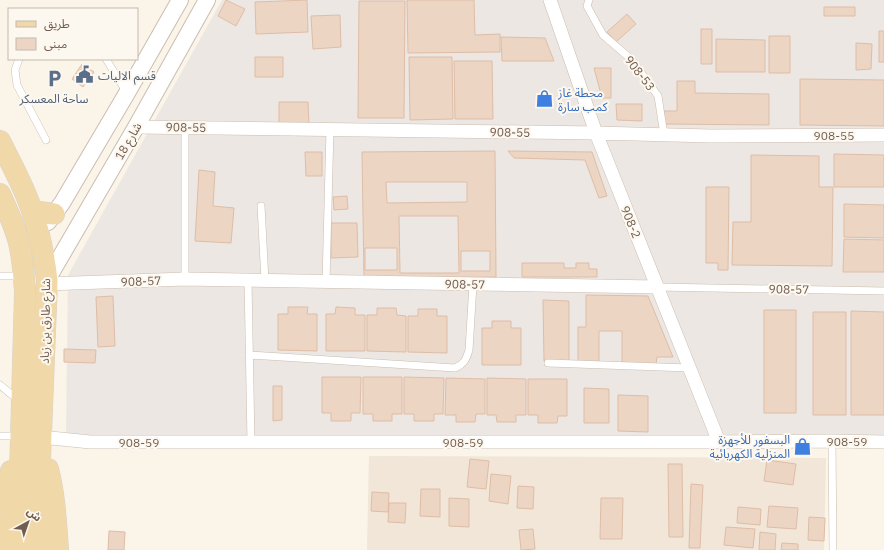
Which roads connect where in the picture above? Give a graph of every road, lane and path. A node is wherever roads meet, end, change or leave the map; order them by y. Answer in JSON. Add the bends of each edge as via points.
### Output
{"nodes":[{"id":1,"x":180,"y":0,"type":"edge"},
{"id":2,"x":207,"y":0,"type":"edge"},
{"id":3,"x":550,"y":0,"type":"edge"},
{"id":4,"x":589,"y":0,"type":"edge"},
{"id":5,"x":19,"y":60,"type":"edge"},
{"id":6,"x":107,"y":60,"type":"edge"},
{"id":7,"x":130,"y":87,"type":"junction"},
{"id":8,"x":155,"y":93,"type":"junction"},
{"id":9,"x":136,"y":127,"type":"junction"},
{"id":10,"x":185,"y":127,"type":"junction"},
{"id":11,"x":330,"y":129,"type":"junction"},
{"id":12,"x":596,"y":133,"type":"junction"},
{"id":13,"x":664,"y":135,"type":"junction"},
{"id":14,"x":884,"y":135,"type":"edge"},
{"id":15,"x":0,"y":140,"type":"edge"},
{"id":16,"x":46,"y":140,"type":"dead end"},
{"id":17,"x":0,"y":194,"type":"edge"},
{"id":18,"x":261,"y":206,"type":"dead end"},
{"id":19,"x":32,"y":210,"type":"junction"},
{"id":20,"x":54,"y":214,"type":"junction"},
{"id":21,"x":39,"y":232,"type":"junction"},
{"id":22,"x":0,"y":276,"type":"edge"},
{"id":23,"x":24,"y":276,"type":"junction"},
{"id":24,"x":185,"y":279,"type":"junction"},
{"id":25,"x":248,"y":280,"type":"junction"},
{"id":26,"x":265,"y":281,"type":"junction"},
{"id":27,"x":47,"y":282,"type":"junction"},
{"id":28,"x":326,"y":282,"type":"junction"},
{"id":29,"x":473,"y":284,"type":"junction"},
{"id":30,"x":657,"y":287,"type":"junction"},
{"id":31,"x":884,"y":291,"type":"edge"},
{"id":32,"x":249,"y":355,"type":"junction"},
{"id":33,"x":548,"y":363,"type":"dead end"},
{"id":34,"x":689,"y":368,"type":"junction"},
{"id":35,"x":0,"y":385,"type":"edge"},
{"id":36,"x":22,"y":404,"type":"junction"},
{"id":37,"x":0,"y":436,"type":"edge"},
{"id":38,"x":31,"y":438,"type":"junction"},
{"id":39,"x":832,"y":441,"type":"junction"},
{"id":40,"x":251,"y":442,"type":"junction"},
{"id":41,"x":719,"y":442,"type":"junction"},
{"id":42,"x":884,"y":442,"type":"edge"},
{"id":43,"x":29,"y":510,"type":"junction"},
{"id":44,"x":1,"y":550,"type":"edge"},
{"id":45,"x":20,"y":550,"type":"edge"},
{"id":46,"x":40,"y":550,"type":"edge"},
{"id":47,"x":58,"y":550,"type":"edge"},
{"id":48,"x":833,"y":550,"type":"edge"}],
"edges":[{"from":1,"to":7,"type":"street","name":"شارع 18"},
{"from":2,"to":8,"type":"street","name":"شارع 18"},
{"from":3,"to":12,"type":"street","name":"908-2"},
{"from":4,"to":13,"type":"lane","name":"908-53","via":[[587,6],[603,35],[632,60],[658,96]]},
{"from":5,"to":16,"type":"lane","via":[[15,70],[18,85]]},
{"from":6,"to":7,"type":"lane"},
{"from":7,"to":8,"type":"street"},
{"from":7,"to":20,"type":"street","name":"شارع 18"},
{"from":8,"to":9,"type":"street","name":"شارع 18"},
{"from":9,"to":10,"type":"street","name":"908-55"},
{"from":9,"to":27,"type":"street","name":"شارع 18"},
{"from":10,"to":11,"type":"street","name":"908-55"},
{"from":10,"to":24,"type":"lane"},
{"from":11,"to":12,"type":"street","name":"908-55"},
{"from":11,"to":28,"type":"lane"},
{"from":12,"to":13,"type":"street","name":"908-55"},
{"from":12,"to":30,"type":"street","name":"908-2"},
{"from":13,"to":14,"type":"street","name":"908-55"},
{"from":15,"to":19,"type":"main road","name":"شارع طارق بن زياد"},
{"from":17,"to":23,"type":"main road","name":"شارع طارق بن زياد","via":[[15,228]]},
{"from":18,"to":26,"type":"lane"},
{"from":19,"to":20,"type":"main road"},
{"from":19,"to":21,"type":"main road","name":"شارع طارق بن زياد"},
{"from":20,"to":21,"type":"street","name":"شارع 18"},
{"from":21,"to":27,"type":"main road","name":"شارع طارق بن زياد"},
{"from":22,"to":23,"type":"lane"},
{"from":23,"to":36,"type":"main road","name":"شارع طارق بن زياد"},
{"from":24,"to":25,"type":"street","name":"908-57"},
{"from":24,"to":27,"type":"street","name":"908-57"},
{"from":25,"to":26,"type":"street","name":"908-57"},
{"from":25,"to":32,"type":"lane"},
{"from":26,"to":28,"type":"street","name":"908-57"},
{"from":27,"to":38,"type":"main road","name":"شارع طارق بن زياد"},
{"from":28,"to":29,"type":"street","name":"908-57"},
{"from":29,"to":30,"type":"street","name":"908-57"},
{"from":29,"to":32,"type":"lane","via":[[469,350],[464,362],[455,368]]},
{"from":30,"to":31,"type":"lane","name":"908-57"},
{"from":30,"to":34,"type":"street","name":"908-2"},
{"from":32,"to":40,"type":"lane"},
{"from":33,"to":34,"type":"lane"},
{"from":34,"to":41,"type":"street","name":"908-2"},
{"from":35,"to":36,"type":"lane"},
{"from":36,"to":38,"type":"main road","name":"شارع طارق بن زياد"},
{"from":37,"to":38,"type":"lane"},
{"from":38,"to":40,"type":"street","name":"908-59","via":[[90,442]]},
{"from":38,"to":43,"type":"main road","name":"شارع طارق بن زياد"},
{"from":38,"to":44,"type":"main road","via":[[10,474],[3,509]]},
{"from":38,"to":47,"type":"main road","via":[[51,481],[56,510]]},
{"from":39,"to":41,"type":"street","name":"908-59"},
{"from":39,"to":42,"type":"street","name":"908-59"},
{"from":39,"to":48,"type":"lane"},
{"from":40,"to":41,"type":"street","name":"908-59"},
{"from":43,"to":45,"type":"main road"},
{"from":43,"to":46,"type":"main road"}]}
